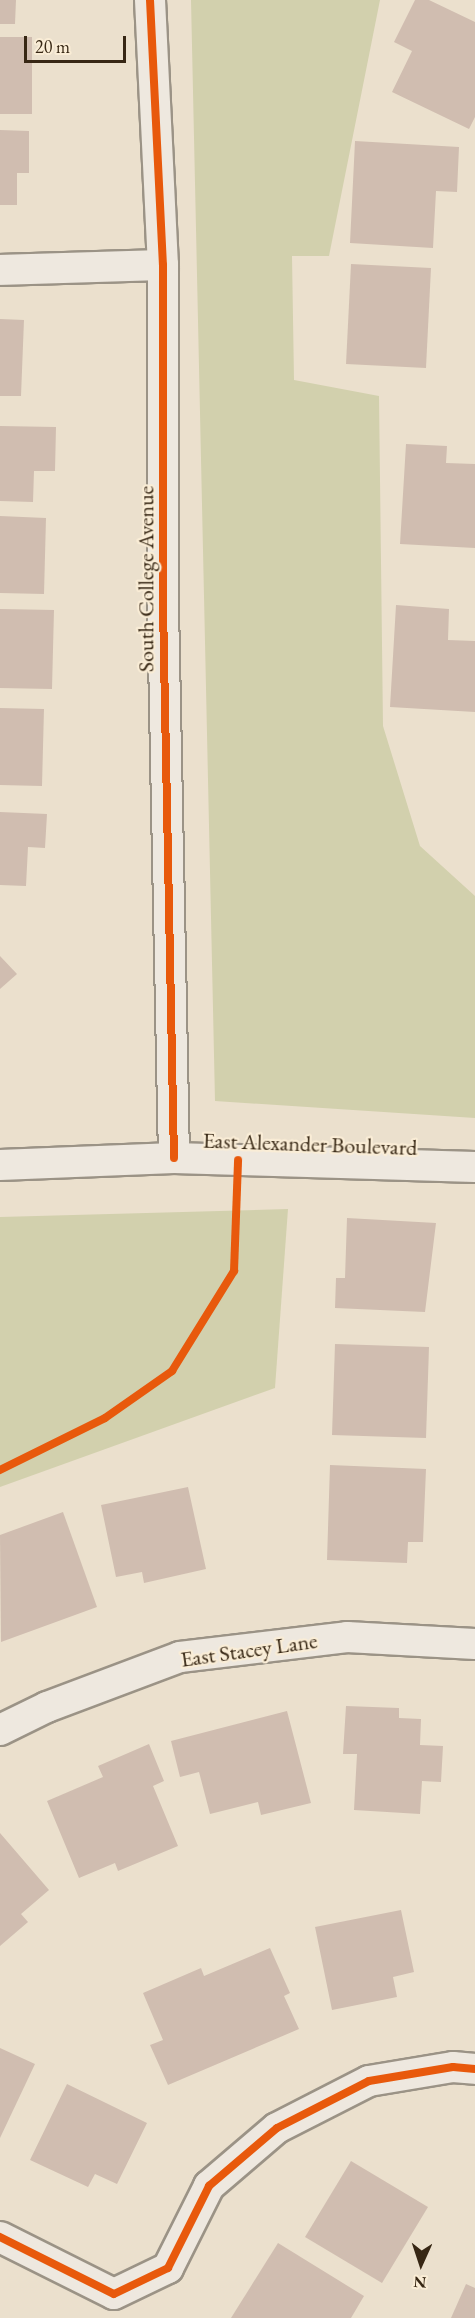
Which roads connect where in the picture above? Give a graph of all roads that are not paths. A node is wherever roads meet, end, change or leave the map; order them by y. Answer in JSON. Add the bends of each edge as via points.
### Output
{"nodes":[{"id":1,"x":150,"y":0,"type":"edge"},
{"id":2,"x":163,"y":265,"type":"junction"},
{"id":3,"x":0,"y":270,"type":"edge"},
{"id":4,"x":174,"y":1158,"type":"junction"},
{"id":5,"x":0,"y":1166,"type":"edge"},
{"id":6,"x":475,"y":1167,"type":"edge"},
{"id":7,"x":475,"y":1644,"type":"edge"},
{"id":8,"x":0,"y":1730,"type":"edge"},
{"id":9,"x":475,"y":2070,"type":"edge"},
{"id":10,"x":0,"y":2237,"type":"edge"}],
"edges":[{"from":1,"to":2,"type":"street","name":"South College Avenue"},
{"from":2,"to":3,"type":"street"},
{"from":2,"to":4,"type":"street","name":"South College Avenue","via":[[163,606]]},
{"from":4,"to":5,"type":"street","name":"East Alexander Boulevard"},
{"from":4,"to":6,"type":"street","name":"East Alexander Boulevard"},
{"from":7,"to":8,"type":"street","name":"East Stacey Lane","via":[[347,1637],[180,1657],[46,1707]]},
{"from":9,"to":10,"type":"street","via":[[453,2067],[369,2080],[277,2128],[209,2186],[168,2268],[114,2294]]}]}
